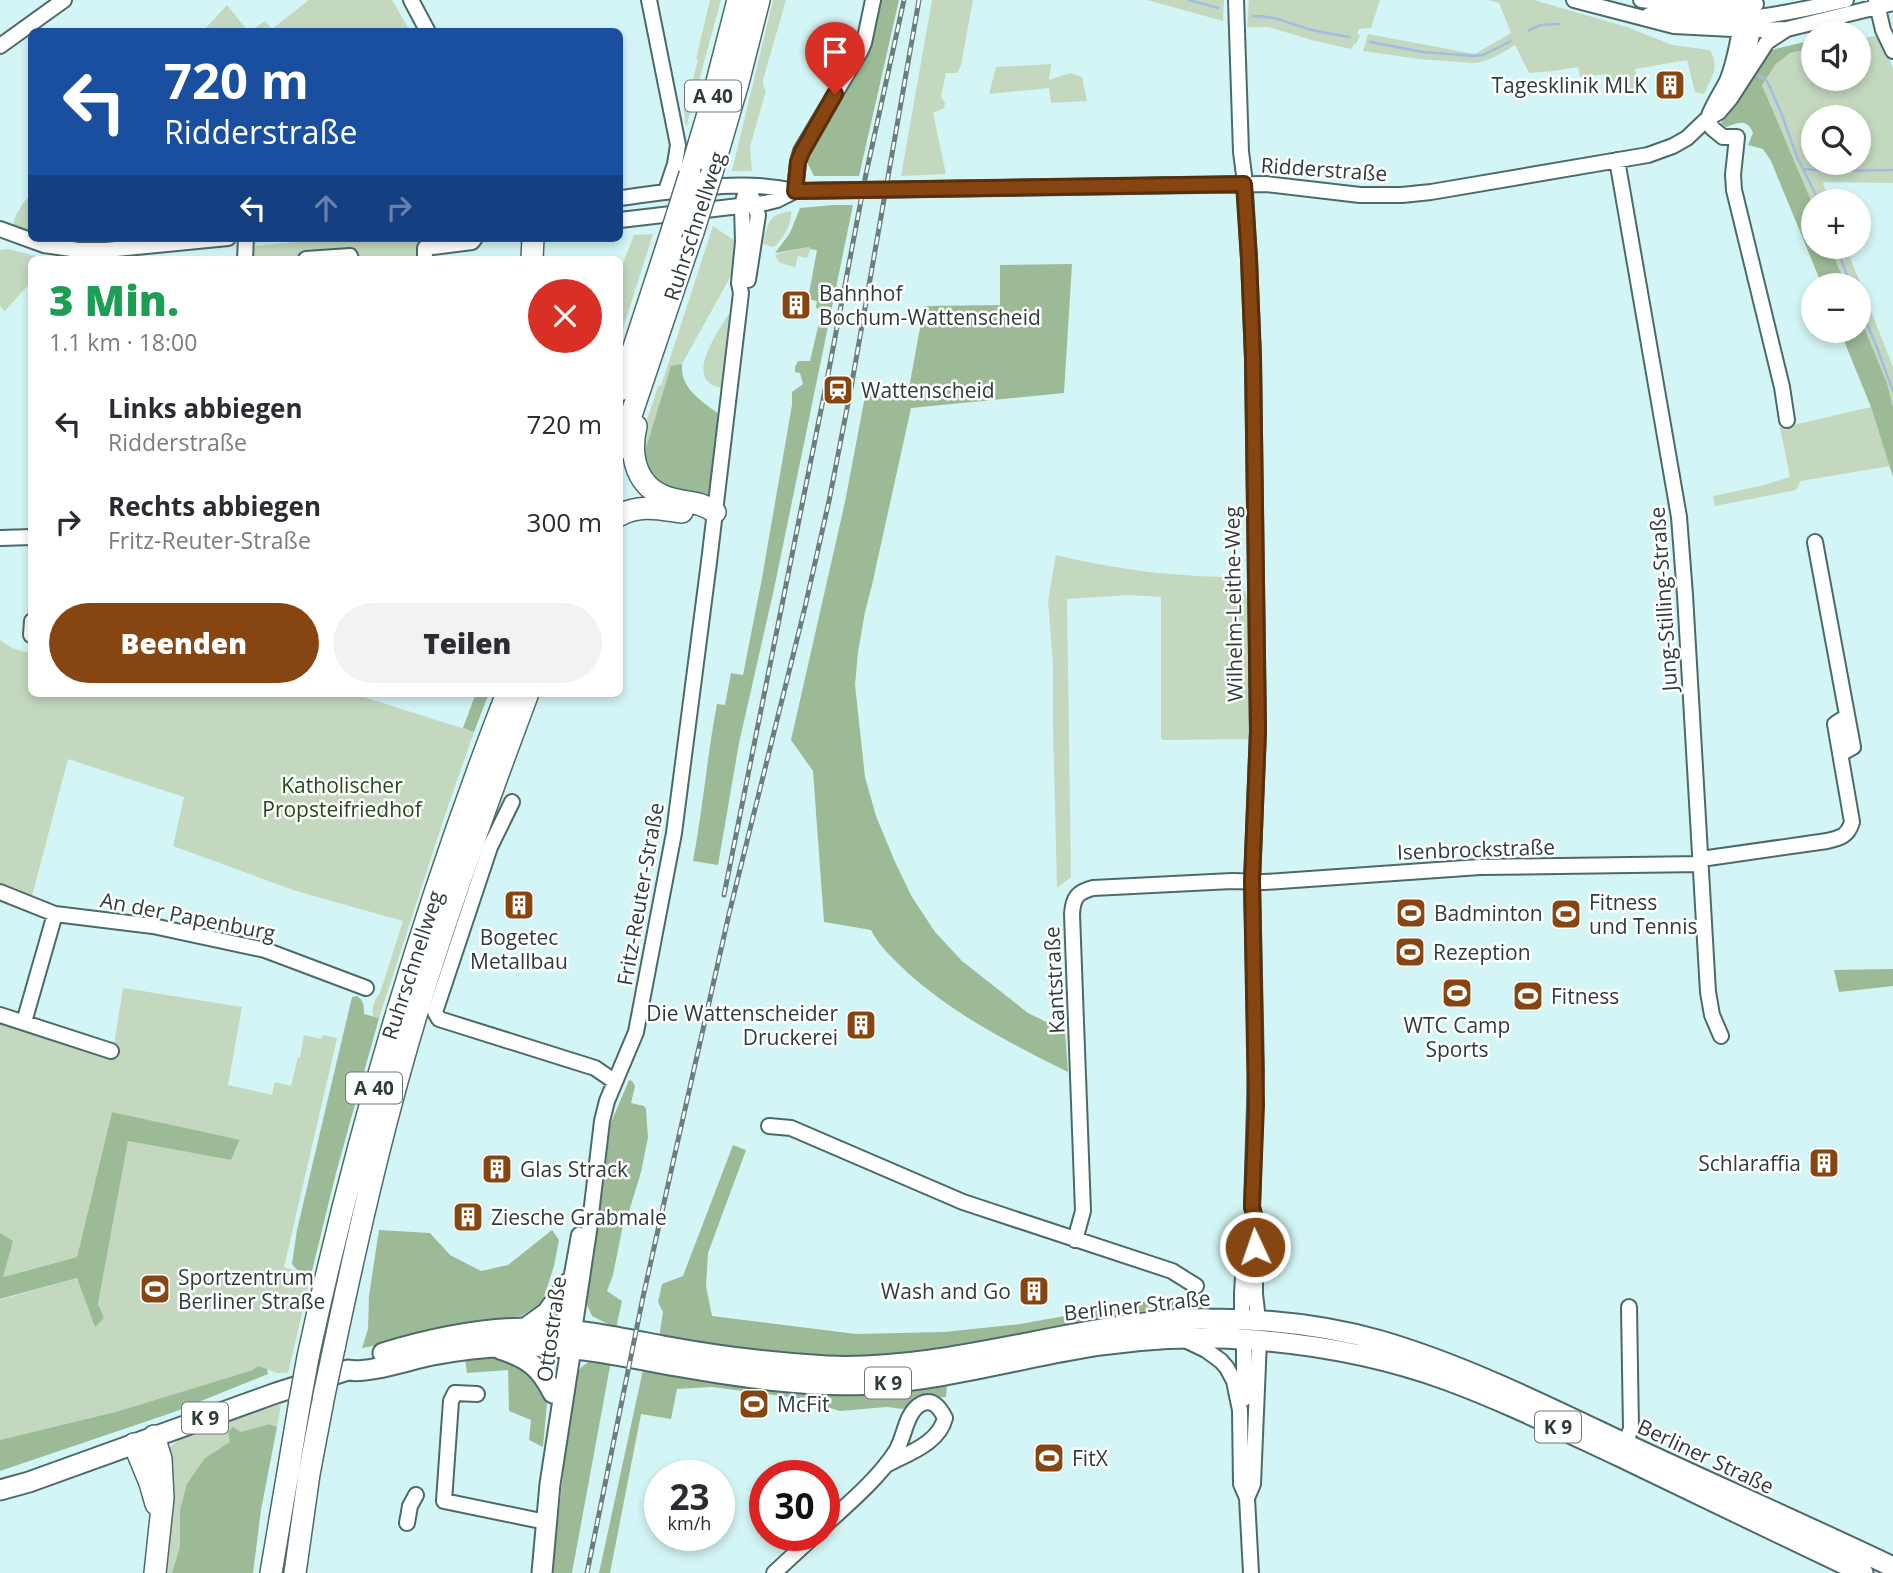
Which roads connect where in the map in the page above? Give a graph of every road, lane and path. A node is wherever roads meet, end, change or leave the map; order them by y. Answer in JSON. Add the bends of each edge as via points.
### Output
{"nodes":[{"id":1,"x":64,"y":0,"type":"edge"},
{"id":2,"x":411,"y":0,"type":"edge"},
{"id":3,"x":649,"y":0,"type":"edge"},
{"id":4,"x":738,"y":0,"type":"edge"},
{"id":5,"x":759,"y":0,"type":"edge"},
{"id":6,"x":873,"y":0,"type":"edge"},
{"id":7,"x":1236,"y":0,"type":"edge"},
{"id":8,"x":1574,"y":0,"type":"edge"},
{"id":9,"x":1641,"y":0,"type":"edge"},
{"id":10,"x":1846,"y":0,"type":"edge"},
{"id":11,"x":1893,"y":2,"type":"edge"},
{"id":12,"x":1876,"y":3,"type":"edge"},
{"id":13,"x":45,"y":6,"type":"edge"},
{"id":14,"x":1752,"y":16,"type":"edge"},
{"id":15,"x":426,"y":28,"type":"edge"},
{"id":16,"x":1787,"y":29,"type":"junction"},
{"id":17,"x":0,"y":46,"type":"edge"},
{"id":18,"x":1893,"y":51,"type":"edge"},
{"id":19,"x":1741,"y":82,"type":"junction"},
{"id":20,"x":1708,"y":118,"type":"junction"},
{"id":21,"x":1617,"y":160,"type":"junction"},
{"id":22,"x":1244,"y":184,"type":"junction"},
{"id":23,"x":747,"y":186,"type":"junction"},
{"id":24,"x":666,"y":191,"type":"junction"},
{"id":25,"x":795,"y":191,"type":"junction"},
{"id":26,"x":623,"y":198,"type":"edge"},
{"id":27,"x":749,"y":205,"type":"junction"},
{"id":28,"x":623,"y":220,"type":"edge"},
{"id":29,"x":0,"y":229,"type":"edge"},
{"id":30,"x":28,"y":240,"type":"edge"},
{"id":31,"x":33,"y":242,"type":"edge"},
{"id":32,"x":187,"y":242,"type":"edge"},
{"id":33,"x":472,"y":242,"type":"edge"},
{"id":34,"x":425,"y":256,"type":"edge"},
{"id":35,"x":645,"y":314,"type":"junction"},
{"id":36,"x":623,"y":346,"type":"edge"},
{"id":37,"x":654,"y":351,"type":"junction"},
{"id":38,"x":623,"y":381,"type":"edge"},
{"id":39,"x":1787,"y":420,"type":"dead end"},
{"id":40,"x":623,"y":439,"type":"edge"},
{"id":41,"x":715,"y":512,"type":"junction"},
{"id":42,"x":623,"y":513,"type":"edge"},
{"id":43,"x":28,"y":537,"type":"edge"},
{"id":44,"x":0,"y":538,"type":"edge"},
{"id":45,"x":1815,"y":542,"type":"dead end"},
{"id":46,"x":505,"y":697,"type":"edge"},
{"id":47,"x":527,"y":697,"type":"edge"},
{"id":48,"x":512,"y":802,"type":"dead end"},
{"id":49,"x":1701,"y":862,"type":"junction"},
{"id":50,"x":1252,"y":881,"type":"junction"},
{"id":51,"x":0,"y":892,"type":"edge"},
{"id":52,"x":55,"y":914,"type":"junction"},
{"id":53,"x":366,"y":988,"type":"dead end"},
{"id":54,"x":0,"y":1015,"type":"edge"},
{"id":55,"x":24,"y":1022,"type":"junction"},
{"id":56,"x":1721,"y":1036,"type":"dead end"},
{"id":57,"x":111,"y":1051,"type":"dead end"},
{"id":58,"x":614,"y":1081,"type":"junction"},
{"id":59,"x":769,"y":1126,"type":"dead end"},
{"id":60,"x":594,"y":1180,"type":"junction"},
{"id":61,"x":1075,"y":1240,"type":"junction"},
{"id":62,"x":571,"y":1274,"type":"junction"},
{"id":63,"x":1196,"y":1286,"type":"dead end"},
{"id":64,"x":1629,"y":1307,"type":"dead end"},
{"id":65,"x":521,"y":1328,"type":"junction"},
{"id":66,"x":1251,"y":1330,"type":"junction"},
{"id":67,"x":1180,"y":1338,"type":"junction"},
{"id":68,"x":566,"y":1339,"type":"junction"},
{"id":69,"x":493,"y":1347,"type":"junction"},
{"id":70,"x":348,"y":1370,"type":"junction"},
{"id":71,"x":554,"y":1393,"type":"junction"},
{"id":72,"x":477,"y":1394,"type":"dead end"},
{"id":73,"x":1240,"y":1410,"type":"junction"},
{"id":74,"x":144,"y":1440,"type":"junction"},
{"id":75,"x":1625,"y":1443,"type":"junction"},
{"id":76,"x":888,"y":1464,"type":"junction"},
{"id":77,"x":550,"y":1484,"type":"junction"},
{"id":78,"x":0,"y":1490,"type":"edge"},
{"id":79,"x":416,"y":1496,"type":"dead end"},
{"id":80,"x":1247,"y":1498,"type":"junction"},
{"id":81,"x":840,"y":1510,"type":"edge"},
{"id":82,"x":546,"y":1522,"type":"junction"},
{"id":83,"x":407,"y":1523,"type":"dead end"},
{"id":84,"x":798,"y":1551,"type":"edge"},
{"id":85,"x":1893,"y":1567,"type":"edge"},
{"id":86,"x":155,"y":1573,"type":"edge"},
{"id":87,"x":271,"y":1573,"type":"edge"},
{"id":88,"x":295,"y":1573,"type":"edge"},
{"id":89,"x":542,"y":1573,"type":"edge"},
{"id":90,"x":774,"y":1573,"type":"edge"},
{"id":91,"x":1251,"y":1573,"type":"edge"},
{"id":92,"x":1863,"y":1573,"type":"edge"}],
"edges":[{"from":1,"to":13,"type":"street"},
{"from":2,"to":15,"type":"street"},
{"from":3,"to":24,"type":"street","via":[[678,145]]},
{"from":4,"to":35,"type":"highway","name":"Ruhrschnellweg","number":"A 40","bridge":true,"via":[[713,97]]},
{"from":5,"to":37,"type":"highway","name":"Ruhrschnellweg","number":"A 40","bridge":true,"via":[[732,107]]},
{"from":6,"to":25,"type":"street","via":[[860,52],[802,152]]},
{"from":7,"to":22,"type":"street","name":"Wilhelm-Leithe-Weg"},
{"from":8,"to":14,"type":"street","via":[[1637,15]]},
{"from":9,"to":14,"type":"street"},
{"from":10,"to":14,"type":"street"},
{"from":11,"to":12,"type":"street"},
{"from":12,"to":16,"type":"street"},
{"from":12,"to":18,"type":"street"},
{"from":13,"to":17,"type":"street"},
{"from":14,"to":16,"type":"street"},
{"from":14,"to":19,"type":"street","name":"Ridderstraße"},
{"from":14,"to":20,"type":"street","name":"Ridderstraße"},
{"from":16,"to":19,"type":"street","name":"Ridderstraße","via":[[1767,41]]},
{"from":19,"to":20,"type":"street","name":"Ridderstraße","via":[[1725,106]]},
{"from":20,"to":21,"type":"street","name":"Ridderstraße","via":[[1673,146]]},
{"from":20,"to":39,"type":"street","via":[[1723,137],[1737,136],[1734,190]]},
{"from":21,"to":22,"type":"street","name":"Ridderstraße","via":[[1402,195]]},
{"from":21,"to":49,"type":"street","name":"Jung-Stilling-Straße","via":[[1679,517]]},
{"from":22,"to":25,"type":"street","name":"Ridderstraße"},
{"from":22,"to":50,"type":"street","name":"Wilhelm-Leithe-Weg","via":[[1253,358],[1258,731]]},
{"from":23,"to":24,"type":"street"},
{"from":23,"to":25,"type":"street"},
{"from":23,"to":27,"type":"street","name":"Fritz-Reuter-Straße"},
{"from":24,"to":26,"type":"street"},
{"from":25,"to":27,"type":"street"},
{"from":27,"to":28,"type":"street"},
{"from":27,"to":41,"type":"street","name":"Fritz-Reuter-Straße"},
{"from":29,"to":30,"type":"street"},
{"from":31,"to":32,"type":"street","via":[[78,250]]},
{"from":33,"to":34,"type":"street","via":[[425,248]]},
{"from":35,"to":36,"type":"highway"},
{"from":35,"to":38,"type":"highway","name":"Ruhrschnellweg","number":"A 40"},
{"from":37,"to":40,"type":"highway","name":"Ruhrschnellweg","number":"A 40"},
{"from":37,"to":41,"type":"highway","via":[[634,434],[636,467],[652,490],[667,498],[703,504]]},
{"from":41,"to":42,"type":"highway","via":[[701,515],[648,507]]},
{"from":41,"to":58,"type":"street","name":"Fritz-Reuter-Straße","via":[[671,846],[636,1032]]},
{"from":43,"to":44,"type":"street"},
{"from":45,"to":49,"type":"street","name":"Isenbrockstraße","via":[[1853,747],[1840,751],[1850,829],[1826,841]]},
{"from":46,"to":87,"type":"highway","name":"Ruhrschnellweg","number":"A 40","bridge":true,"via":[[418,941],[329,1258]]},
{"from":47,"to":88,"type":"highway","name":"Ruhrschnellweg","number":"A 40","bridge":true,"via":[[425,985],[385,1126],[324,1395]]},
{"from":48,"to":58,"type":"street","via":[[489,847],[435,1012],[439,1020],[596,1068]]},
{"from":49,"to":50,"type":"street","name":"Isenbrockstraße","via":[[1480,867]]},
{"from":49,"to":56,"type":"street","name":"Jung-Stilling-Straße","via":[[1708,992]]},
{"from":50,"to":61,"type":"street","name":"Kantstraße","via":[[1093,888],[1078,894],[1073,902],[1083,1211]]},
{"from":50,"to":66,"type":"street","name":"Wilhelm-Leithe-Weg","via":[[1256,1105]]},
{"from":51,"to":52,"type":"street","name":"An der Papenburg"},
{"from":52,"to":53,"type":"street","name":"An der Papenburg","via":[[153,926],[265,950]]},
{"from":52,"to":55,"type":"street"},
{"from":54,"to":55,"type":"street"},
{"from":55,"to":57,"type":"street"},
{"from":58,"to":60,"type":"street","name":"Ottostraße","via":[[602,1121]]},
{"from":59,"to":61,"type":"street","via":[[791,1128],[947,1196]]},
{"from":60,"to":62,"type":"street","name":"Ottostraße"},
{"from":60,"to":68,"type":"street","name":"Ottostraße","via":[[589,1231]]},
{"from":61,"to":63,"type":"street","via":[[1172,1271]]},
{"from":62,"to":65,"type":"street","name":"Ottostraße","via":[[545,1311]]},
{"from":62,"to":68,"type":"street","name":"Ottostraße"},
{"from":64,"to":75,"type":"street","via":[[1631,1429]]},
{"from":65,"to":68,"type":"main road","name":"Berliner Straße","number":"K 9"},
{"from":65,"to":70,"type":"main road","name":"Berliner Straße","number":"K 9","via":[[476,1332],[396,1349],[356,1361]]},
{"from":66,"to":67,"type":"main road","name":"Berliner Straße","number":"K 9"},
{"from":66,"to":68,"type":"main road","name":"Berliner Straße","number":"K 9","via":[[1205,1318],[1140,1323],[949,1357],[869,1366],[828,1366]]},
{"from":66,"to":73,"type":"street"},
{"from":66,"to":75,"type":"main road","name":"Berliner Straße","number":"K 9","via":[[1281,1321],[1380,1341],[1487,1381]]},
{"from":66,"to":80,"type":"street","via":[[1253,1484]]},
{"from":66,"to":92,"type":"main road","name":"Berliner Straße","number":"K 9","via":[[1419,1371],[1471,1389]]},
{"from":67,"to":68,"type":"main road","name":"Berliner Straße","number":"K 9","via":[[1067,1350],[944,1376],[831,1385],[768,1380]]},
{"from":67,"to":73,"type":"street","via":[[1206,1350],[1227,1368]]},
{"from":68,"to":69,"type":"main road","name":"Berliner Straße","number":"K 9"},
{"from":68,"to":71,"type":"main road","name":"Ottostraße"},
{"from":68,"to":77,"type":"main road","name":"Ottostraße"},
{"from":69,"to":70,"type":"main road","name":"Berliner Straße","number":"K 9","via":[[359,1372]]},
{"from":69,"to":71,"type":"main road","via":[[535,1366]]},
{"from":70,"to":74,"type":"main road","name":"Berliner Straße","number":"K 9"},
{"from":71,"to":77,"type":"main road","name":"Ottostraße"},
{"from":72,"to":82,"type":"street","via":[[455,1393],[451,1401],[444,1501]]},
{"from":73,"to":80,"type":"street","via":[[1241,1484]]},
{"from":74,"to":78,"type":"main road","name":"Berliner Straße","number":"K 9"},
{"from":74,"to":86,"type":"highway","via":[[160,1528]]},
{"from":75,"to":85,"type":"main road","name":"Berliner Straße","number":"K 9"},
{"from":76,"to":76,"type":"street","via":[[935,1437],[943,1427],[945,1418],[934,1403],[924,1402],[915,1408]]},
{"from":76,"to":81,"type":"street"},
{"from":77,"to":82,"type":"main road","name":"Ottostraße"},
{"from":79,"to":83,"type":"street"},
{"from":80,"to":91,"type":"street"},
{"from":82,"to":89,"type":"main road","name":"Ottostraße"},
{"from":84,"to":90,"type":"street"}]}
